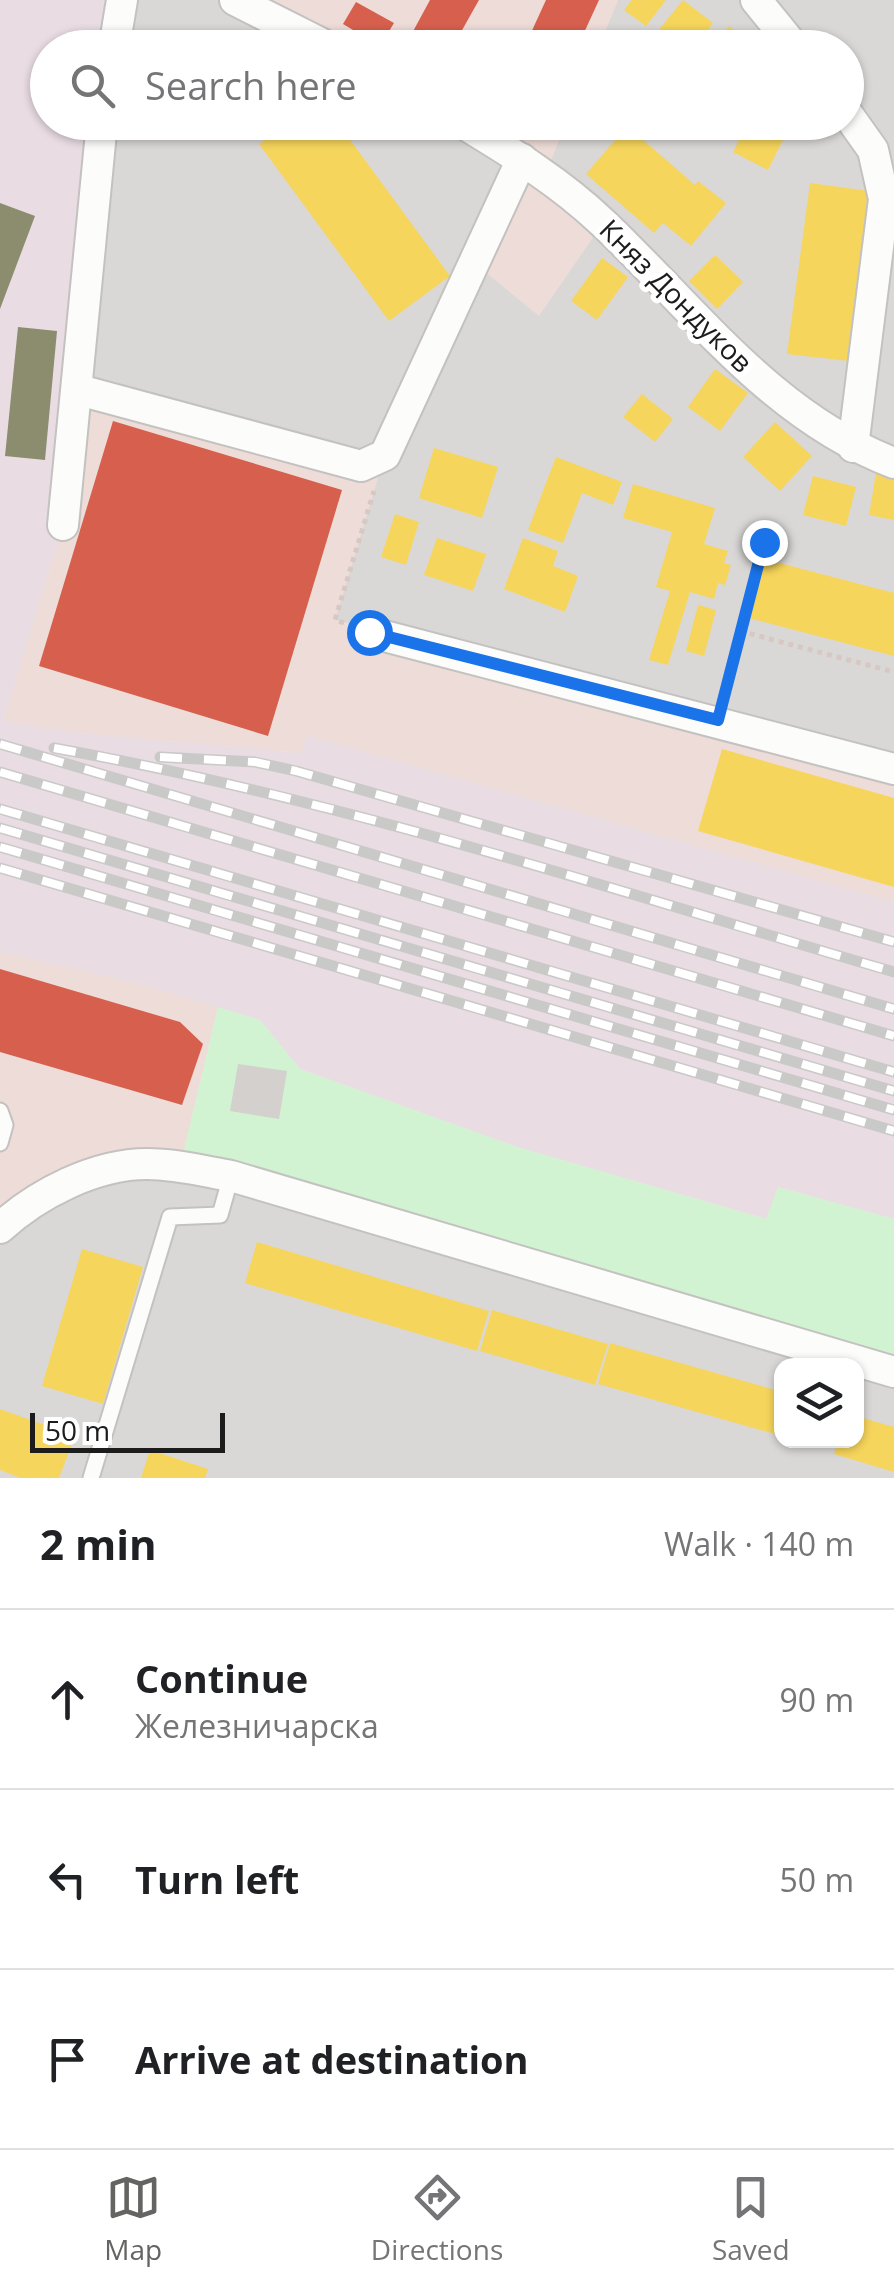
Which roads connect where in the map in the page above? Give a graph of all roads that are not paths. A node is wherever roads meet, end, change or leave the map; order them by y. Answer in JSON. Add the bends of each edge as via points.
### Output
{"nodes":[{"id":1,"x":122,"y":0,"type":"edge"},
{"id":2,"x":236,"y":0,"type":"edge"},
{"id":3,"x":756,"y":0,"type":"edge"},
{"id":4,"x":117,"y":30,"type":"edge"},
{"id":5,"x":295,"y":30,"type":"edge"},
{"id":6,"x":780,"y":30,"type":"edge"},
{"id":7,"x":864,"y":137,"type":"edge"},
{"id":8,"x":100,"y":140,"type":"edge"},
{"id":9,"x":491,"y":140,"type":"edge"},
{"id":10,"x":522,"y":159,"type":"junction"},
{"id":11,"x":78,"y":390,"type":"junction"},
{"id":12,"x":854,"y":447,"type":"junction"},
{"id":13,"x":894,"y":462,"type":"edge"},
{"id":14,"x":62,"y":525,"type":"dead end"},
{"id":15,"x":369,"y":632,"type":"road end"},
{"id":16,"x":894,"y":770,"type":"edge"},
{"id":17,"x":0,"y":1111,"type":"edge"},
{"id":18,"x":0,"y":1143,"type":"edge"},
{"id":19,"x":231,"y":1176,"type":"junction"},
{"id":20,"x":0,"y":1228,"type":"edge"},
{"id":21,"x":894,"y":1372,"type":"edge"},
{"id":22,"x":92,"y":1478,"type":"edge"}],
"edges":[{"from":1,"to":4,"type":"street"},
{"from":2,"to":5,"type":"street"},
{"from":3,"to":6,"type":"street"},
{"from":7,"to":12,"type":"street","via":[[884,199]]},
{"from":8,"to":11,"type":"street"},
{"from":9,"to":10,"type":"street","name":"Княз Дондуков"},
{"from":10,"to":11,"type":"street","via":[[385,455],[361,466]]},
{"from":10,"to":12,"type":"street","name":"Княз Дондуков","via":[[603,222],[777,394]]},
{"from":11,"to":14,"type":"street"},
{"from":12,"to":13,"type":"street","name":"Княз Дондуков"},
{"from":15,"to":16,"type":"street"},
{"from":17,"to":18,"type":"lane"},
{"from":19,"to":20,"type":"street","via":[[143,1164],[29,1201]]},
{"from":19,"to":21,"type":"street"},
{"from":19,"to":22,"type":"lane","via":[[220,1215],[170,1217]]}]}
